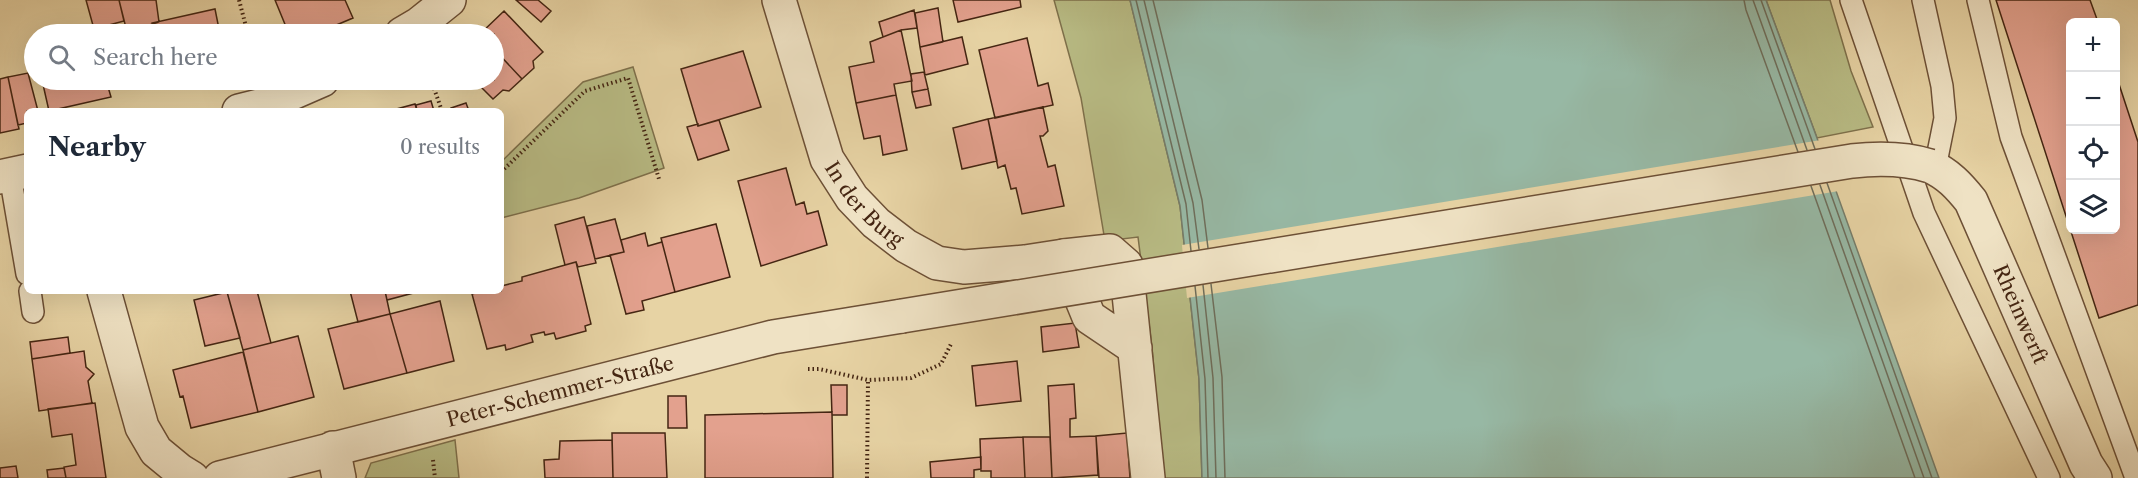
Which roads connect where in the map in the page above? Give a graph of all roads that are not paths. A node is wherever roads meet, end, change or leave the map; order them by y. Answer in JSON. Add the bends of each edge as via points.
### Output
{"nodes":[{"id":1,"x":449,"y":0,"type":"edge"},
{"id":2,"x":778,"y":0,"type":"edge"},
{"id":3,"x":1851,"y":0,"type":"edge"},
{"id":4,"x":1923,"y":0,"type":"edge"},
{"id":5,"x":1978,"y":0,"type":"edge"},
{"id":6,"x":419,"y":24,"type":"edge"},
{"id":7,"x":299,"y":90,"type":"edge"},
{"id":8,"x":251,"y":108,"type":"edge"},
{"id":9,"x":1933,"y":167,"type":"junction"},
{"id":10,"x":12,"y":174,"type":"edge"},
{"id":11,"x":24,"y":254,"type":"edge"},
{"id":12,"x":1065,"y":256,"type":"junction"},
{"id":13,"x":30,"y":294,"type":"edge"},
{"id":14,"x":105,"y":294,"type":"edge"},
{"id":15,"x":33,"y":312,"type":"dead end"},
{"id":16,"x":1135,"y":348,"type":"junction"},
{"id":17,"x":336,"y":463,"type":"edge"},
{"id":18,"x":192,"y":478,"type":"edge"},
{"id":19,"x":220,"y":478,"type":"edge"},
{"id":20,"x":1148,"y":478,"type":"edge"},
{"id":21,"x":2049,"y":478,"type":"edge"},
{"id":22,"x":2095,"y":478,"type":"edge"},
{"id":23,"x":2136,"y":478,"type":"edge"}],
"edges":[{"from":1,"to":6,"type":"street"},
{"from":2,"to":12,"type":"street","name":"In der Burg","via":[[827,159],[852,198],[876,223],[937,263],[964,267]]},
{"from":3,"to":21,"type":"lane","via":[[1924,213]]},
{"from":4,"to":9,"type":"lane","via":[[1945,118]]},
{"from":5,"to":23,"type":"lane","via":[[2011,137]]},
{"from":7,"to":8,"type":"street"},
{"from":9,"to":17,"type":"street","name":"Peter-Schemmer-Straße","bridge":true,"via":[[1893,158],[1852,161],[773,338]]},
{"from":9,"to":22,"type":"street","name":"Rheinwerft","via":[[1946,173],[1971,201]]},
{"from":10,"to":11,"type":"lane"},
{"from":12,"to":16,"type":"street","via":[[1089,317]]},
{"from":12,"to":16,"type":"street","name":"In der Burg","via":[[1110,251],[1126,265]]},
{"from":13,"to":15,"type":"lane"},
{"from":14,"to":18,"type":"street","via":[[142,427],[156,451]]},
{"from":16,"to":20,"type":"street","name":"In der Burg"},
{"from":17,"to":19,"type":"street","name":"Peter-Schemmer-Straße"}]}
